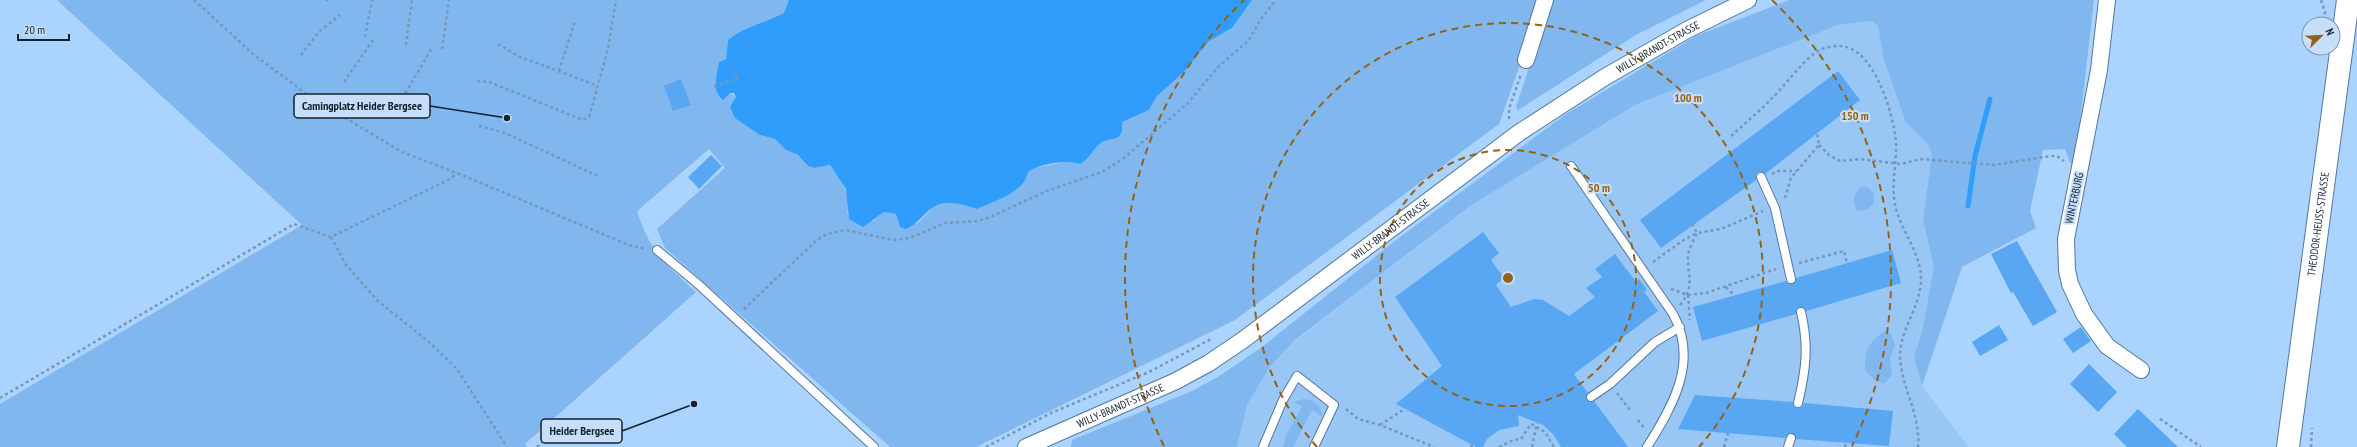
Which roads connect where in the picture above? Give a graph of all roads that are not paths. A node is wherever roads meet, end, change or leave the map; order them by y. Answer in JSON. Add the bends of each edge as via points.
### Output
{"nodes":[{"id":1,"x":1545,"y":0,"type":"edge"},
{"id":2,"x":1748,"y":0,"type":"edge"},
{"id":3,"x":2107,"y":0,"type":"edge"},
{"id":4,"x":2348,"y":0,"type":"edge"},
{"id":5,"x":1526,"y":60,"type":"road end"},
{"id":6,"x":1571,"y":166,"type":"dead end"},
{"id":7,"x":1762,"y":178,"type":"road end"},
{"id":8,"x":657,"y":250,"type":"road end"},
{"id":9,"x":1791,"y":279,"type":"dead end"},
{"id":10,"x":1801,"y":312,"type":"dead end"},
{"id":11,"x":1680,"y":327,"type":"junction"},
{"id":12,"x":2141,"y":370,"type":"dead end"},
{"id":13,"x":1591,"y":397,"type":"dead end"},
{"id":14,"x":1798,"y":403,"type":"dead end"},
{"id":15,"x":1791,"y":438,"type":"dead end"},
{"id":16,"x":874,"y":447,"type":"edge"},
{"id":17,"x":1026,"y":447,"type":"edge"},
{"id":18,"x":1263,"y":447,"type":"edge"},
{"id":19,"x":1314,"y":447,"type":"edge"},
{"id":20,"x":1646,"y":447,"type":"edge"},
{"id":21,"x":1788,"y":447,"type":"edge"},
{"id":22,"x":2288,"y":447,"type":"edge"}],
"edges":[{"from":1,"to":5,"type":"street"},
{"from":2,"to":17,"type":"street","name":"WILLY-BRANDT-STRASSE","via":[[1687,30],[1612,73],[1520,132],[1209,363],[1176,381]]},
{"from":3,"to":12,"type":"street","name":"WINTERBURG","via":[[2099,70],[2066,239],[2066,259],[2070,284],[2084,314],[2107,346]]},
{"from":4,"to":22,"type":"main road","name":"THEODOR-HEUSS-STRASSE"},
{"from":6,"to":11,"type":"lane"},
{"from":7,"to":9,"type":"lane","via":[[1775,208]]},
{"from":8,"to":16,"type":"lane","via":[[735,318]]},
{"from":10,"to":14,"type":"lane","via":[[1807,347]]},
{"from":11,"to":13,"type":"lane","via":[[1655,342],[1610,384]]},
{"from":11,"to":20,"type":"lane","via":[[1684,340],[1685,360],[1677,392],[1666,416]]},
{"from":15,"to":21,"type":"lane"},
{"from":18,"to":19,"type":"lane","via":[[1283,400],[1297,376],[1334,405]]}]}
